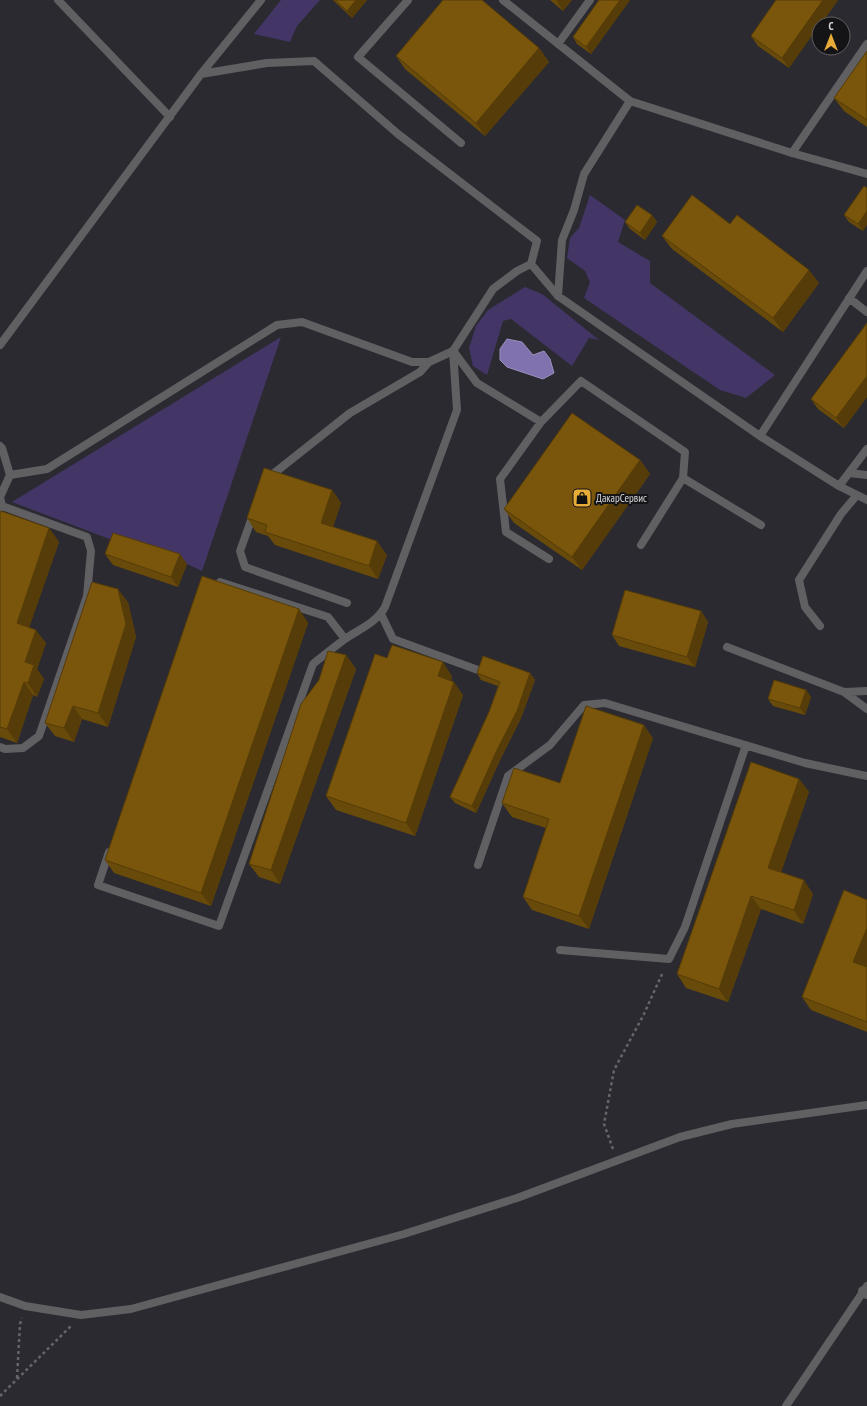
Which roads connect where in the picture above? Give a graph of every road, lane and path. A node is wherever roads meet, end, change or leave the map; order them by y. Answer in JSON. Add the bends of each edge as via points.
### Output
{"nodes":[{"id":1,"x":58,"y":0,"type":"edge"},
{"id":2,"x":261,"y":0,"type":"edge"},
{"id":3,"x":408,"y":0,"type":"edge"},
{"id":4,"x":503,"y":0,"type":"edge"},
{"id":5,"x":590,"y":0,"type":"edge"},
{"id":6,"x":558,"y":44,"type":"junction"},
{"id":7,"x":867,"y":44,"type":"edge"},
{"id":8,"x":201,"y":74,"type":"junction"},
{"id":9,"x":630,"y":101,"type":"junction"},
{"id":10,"x":170,"y":117,"type":"junction"},
{"id":11,"x":461,"y":143,"type":"dead end"},
{"id":12,"x":792,"y":152,"type":"junction"},
{"id":13,"x":867,"y":174,"type":"edge"},
{"id":14,"x":531,"y":264,"type":"junction"},
{"id":15,"x":867,"y":271,"type":"edge"},
{"id":16,"x":558,"y":296,"type":"junction"},
{"id":17,"x":849,"y":298,"type":"junction"},
{"id":18,"x":867,"y":312,"type":"edge"},
{"id":19,"x":0,"y":345,"type":"edge"},
{"id":20,"x":453,"y":351,"type":"junction"},
{"id":21,"x":429,"y":362,"type":"junction"},
{"id":22,"x":541,"y":422,"type":"junction"},
{"id":23,"x":760,"y":436,"type":"junction"},
{"id":24,"x":0,"y":446,"type":"edge"},
{"id":25,"x":867,"y":449,"type":"edge"},
{"id":26,"x":849,"y":473,"type":"junction"},
{"id":27,"x":10,"y":475,"type":"junction"},
{"id":28,"x":867,"y":475,"type":"edge"},
{"id":29,"x":683,"y":478,"type":"junction"},
{"id":30,"x":839,"y":486,"type":"junction"},
{"id":31,"x":262,"y":487,"type":"edge"},
{"id":32,"x":857,"y":495,"type":"junction"},
{"id":33,"x":867,"y":500,"type":"edge"},
{"id":34,"x":257,"y":501,"type":"edge"},
{"id":35,"x":1,"y":507,"type":"edge"},
{"id":36,"x":761,"y":525,"type":"dead end"},
{"id":37,"x":641,"y":545,"type":"dead end"},
{"id":38,"x":549,"y":559,"type":"edge"},
{"id":39,"x":210,"y":580,"type":"edge"},
{"id":40,"x":347,"y":603,"type":"dead end"},
{"id":41,"x":381,"y":614,"type":"junction"},
{"id":42,"x":820,"y":626,"type":"dead end"},
{"id":43,"x":345,"y":639,"type":"junction"},
{"id":44,"x":727,"y":647,"type":"dead end"},
{"id":45,"x":478,"y":670,"type":"edge"},
{"id":46,"x":867,"y":691,"type":"edge"},
{"id":47,"x":844,"y":692,"type":"junction"},
{"id":48,"x":867,"y":709,"type":"edge"},
{"id":49,"x":746,"y":745,"type":"junction"},
{"id":50,"x":0,"y":748,"type":"edge"},
{"id":51,"x":867,"y":776,"type":"edge"},
{"id":52,"x":111,"y":847,"type":"edge"},
{"id":53,"x":478,"y":865,"type":"dead end"},
{"id":54,"x":560,"y":950,"type":"dead end"},
{"id":55,"x":669,"y":959,"type":"junction"},
{"id":56,"x":867,"y":1106,"type":"edge"},
{"id":57,"x":618,"y":1160,"type":"junction"},
{"id":58,"x":866,"y":1290,"type":"edge"},
{"id":59,"x":0,"y":1297,"type":"edge"},
{"id":60,"x":25,"y":1306,"type":"junction"},
{"id":61,"x":81,"y":1315,"type":"junction"},
{"id":62,"x":16,"y":1379,"type":"junction"},
{"id":63,"x":0,"y":1396,"type":"edge"},
{"id":64,"x":786,"y":1406,"type":"edge"}],
"edges":[{"from":1,"to":10,"type":"lane"},
{"from":2,"to":8,"type":"lane"},
{"from":3,"to":11,"type":"lane","via":[[358,57]]},
{"from":4,"to":6,"type":"lane"},
{"from":5,"to":6,"type":"lane"},
{"from":6,"to":9,"type":"lane"},
{"from":7,"to":12,"type":"lane"},
{"from":8,"to":10,"type":"lane"},
{"from":8,"to":14,"type":"lane","via":[[267,63],[314,61],[398,134],[537,241]]},
{"from":9,"to":12,"type":"lane"},
{"from":9,"to":16,"type":"lane","via":[[584,174],[562,240]]},
{"from":10,"to":19,"type":"lane"},
{"from":12,"to":13,"type":"lane"},
{"from":14,"to":16,"type":"lane"},
{"from":14,"to":20,"type":"lane","via":[[517,270],[494,289]]},
{"from":15,"to":17,"type":"lane"},
{"from":16,"to":23,"type":"lane"},
{"from":17,"to":18,"type":"lane"},
{"from":17,"to":23,"type":"lane"},
{"from":20,"to":21,"type":"lane"},
{"from":20,"to":22,"type":"lane","via":[[477,383]]},
{"from":20,"to":41,"type":"lane","via":[[457,410]]},
{"from":21,"to":27,"type":"lane","via":[[412,362],[302,322],[277,325],[47,469]]},
{"from":21,"to":31,"type":"lane","via":[[420,372],[350,413],[265,480]]},
{"from":22,"to":29,"type":"lane","via":[[581,381],[684,452]]},
{"from":22,"to":38,"type":"lane","via":[[500,479],[506,532]]},
{"from":23,"to":30,"type":"lane"},
{"from":24,"to":27,"type":"lane"},
{"from":25,"to":26,"type":"lane"},
{"from":26,"to":28,"type":"lane"},
{"from":26,"to":30,"type":"lane"},
{"from":27,"to":35,"type":"lane","via":[[0,497]]},
{"from":29,"to":36,"type":"lane"},
{"from":29,"to":37,"type":"lane"},
{"from":30,"to":32,"type":"lane"},
{"from":32,"to":33,"type":"lane"},
{"from":32,"to":42,"type":"lane","via":[[841,514],[799,580],[805,607]]},
{"from":34,"to":40,"type":"lane","via":[[240,551],[245,567]]},
{"from":35,"to":50,"type":"lane","via":[[87,537],[91,551],[87,596],[40,736],[23,748]]},
{"from":39,"to":43,"type":"lane","via":[[328,617]]},
{"from":41,"to":43,"type":"lane"},
{"from":41,"to":45,"type":"lane","via":[[393,639]]},
{"from":43,"to":52,"type":"lane","via":[[313,664],[219,926],[98,884]]},
{"from":44,"to":47,"type":"lane"},
{"from":46,"to":47,"type":"lane"},
{"from":47,"to":48,"type":"lane"},
{"from":49,"to":51,"type":"lane","via":[[805,763]]},
{"from":49,"to":53,"type":"lane","via":[[605,703],[584,706],[550,745],[508,776]]},
{"from":49,"to":55,"type":"lane","via":[[685,927]]},
{"from":54,"to":55,"type":"lane"},
{"from":55,"to":57,"type":"path","via":[[643,1016],[614,1070],[604,1124]]},
{"from":56,"to":57,"type":"lane","via":[[732,1124],[680,1137]]},
{"from":57,"to":61,"type":"lane","via":[[517,1198],[404,1234],[131,1309]]},
{"from":58,"to":64,"type":"lane"},
{"from":59,"to":60,"type":"lane"},
{"from":60,"to":61,"type":"lane"},
{"from":60,"to":62,"type":"path","via":[[20,1324]]},
{"from":61,"to":62,"type":"path"},
{"from":62,"to":63,"type":"path"}]}
